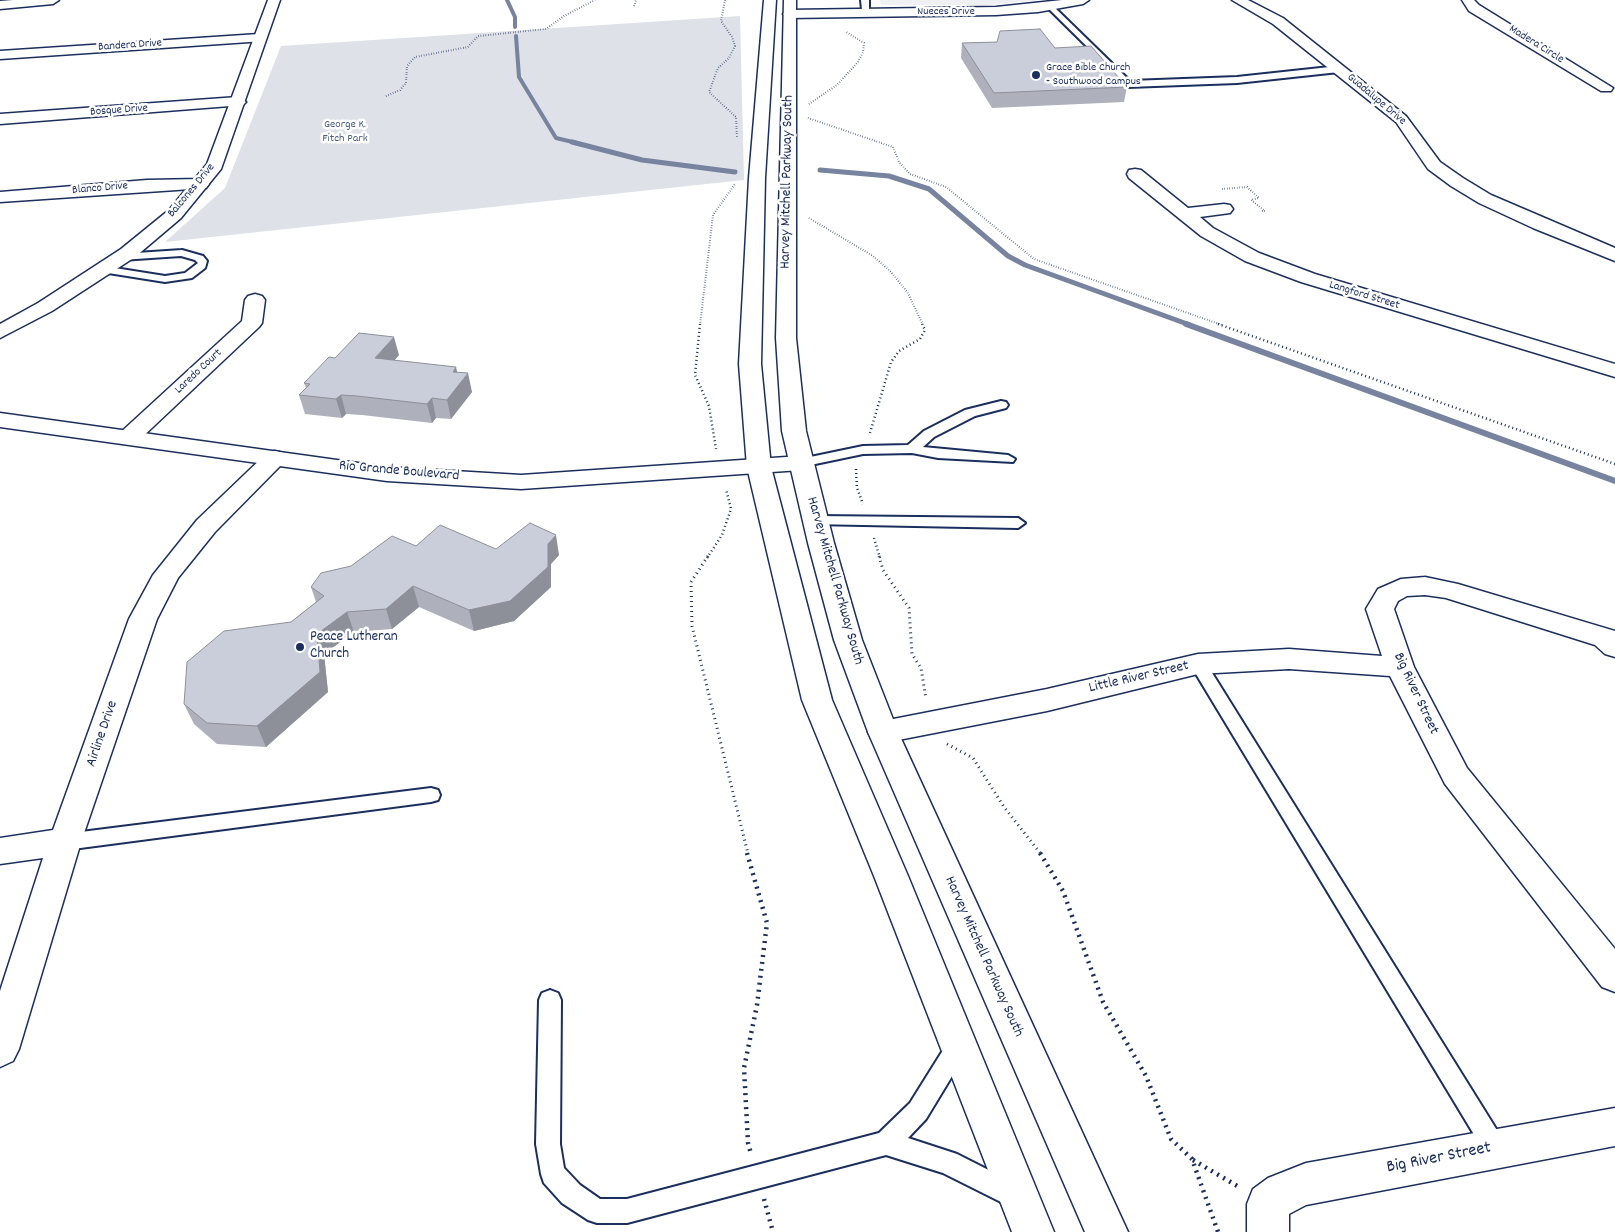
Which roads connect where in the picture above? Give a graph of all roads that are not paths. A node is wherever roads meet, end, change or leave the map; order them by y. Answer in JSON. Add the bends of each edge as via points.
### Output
{"nodes":[{"id":1,"x":47,"y":0,"type":"edge"},
{"id":2,"x":274,"y":0,"type":"edge"},
{"id":3,"x":1083,"y":0,"type":"edge"},
{"id":4,"x":1238,"y":0,"type":"edge"},
{"id":5,"x":1468,"y":0,"type":"edge"},
{"id":6,"x":770,"y":3,"type":"edge"},
{"id":7,"x":1052,"y":4,"type":"edge"},
{"id":8,"x":0,"y":5,"type":"edge"},
{"id":9,"x":866,"y":5,"type":"edge"},
{"id":10,"x":790,"y":6,"type":"edge"},
{"id":11,"x":899,"y":12,"type":"junction"},
{"id":12,"x":259,"y":38,"type":"junction"},
{"id":13,"x":0,"y":55,"type":"edge"},
{"id":14,"x":1339,"y":68,"type":"junction"},
{"id":15,"x":1606,"y":88,"type":"dead end"},
{"id":16,"x":238,"y":102,"type":"junction"},
{"id":17,"x":0,"y":119,"type":"edge"},
{"id":18,"x":1135,"y":174,"type":"dead end"},
{"id":19,"x":200,"y":184,"type":"junction"},
{"id":20,"x":0,"y":197,"type":"edge"},
{"id":21,"x":1224,"y":209,"type":"dead end"},
{"id":22,"x":1184,"y":214,"type":"junction"},
{"id":23,"x":1615,"y":255,"type":"edge"},
{"id":24,"x":120,"y":257,"type":"junction"},
{"id":25,"x":102,"y":269,"type":"junction"},
{"id":26,"x":256,"y":300,"type":"dead end"},
{"id":27,"x":0,"y":332,"type":"edge"},
{"id":28,"x":1615,"y":371,"type":"edge"},
{"id":29,"x":1001,"y":406,"type":"dead end"},
{"id":30,"x":0,"y":420,"type":"edge"},
{"id":31,"x":129,"y":437,"type":"junction"},
{"id":32,"x":912,"y":450,"type":"junction"},
{"id":33,"x":275,"y":458,"type":"junction"},
{"id":34,"x":1008,"y":459,"type":"dead end"},
{"id":35,"x":801,"y":464,"type":"junction"},
{"id":36,"x":759,"y":466,"type":"junction"},
{"id":37,"x":816,"y":522,"type":"junction"},
{"id":38,"x":1018,"y":523,"type":"dead end"},
{"id":39,"x":1615,"y":647,"type":"edge"},
{"id":40,"x":1198,"y":664,"type":"junction"},
{"id":41,"x":1400,"y":667,"type":"junction"},
{"id":42,"x":883,"y":732,"type":"junction"},
{"id":43,"x":432,"y":795,"type":"dead end"},
{"id":44,"x":65,"y":842,"type":"junction"},
{"id":45,"x":0,"y":851,"type":"edge"},
{"id":46,"x":1615,"y":976,"type":"edge"},
{"id":47,"x":550,"y":1000,"type":"dead end"},
{"id":48,"x":958,"y":1046,"type":"junction"},
{"id":49,"x":0,"y":1049,"type":"edge"},
{"id":50,"x":1615,"y":1127,"type":"edge"},
{"id":51,"x":886,"y":1143,"type":"junction"},
{"id":52,"x":1495,"y":1148,"type":"junction"},
{"id":53,"x":1019,"y":1199,"type":"junction"},
{"id":54,"x":1268,"y":1218,"type":"edge"},
{"id":55,"x":1033,"y":1232,"type":"edge"},
{"id":56,"x":1107,"y":1232,"type":"edge"}],
"edges":[{"from":1,"to":8,"type":"main road"},
{"from":2,"to":12,"type":"main road","name":"Balcones Drive"},
{"from":3,"to":7,"type":"main road","name":"Nueces Drive"},
{"from":4,"to":14,"type":"main road","name":"Guadalupe Drive","via":[[1278,20]]},
{"from":5,"to":15,"type":"main road","name":"Madera Circle","via":[[1474,8]]},
{"from":6,"to":10,"type":"main road"},
{"from":6,"to":36,"type":"main road","name":"Harvey Mitchell Parkway South","via":[[756,178],[750,364]]},
{"from":7,"to":11,"type":"main road","name":"Nueces Drive","via":[[996,11]]},
{"from":7,"to":14,"type":"lane","via":[[1128,84],[1228,81]]},
{"from":9,"to":10,"type":"main road","name":"Nueces Drive","via":[[810,10]]},
{"from":9,"to":11,"type":"main road","name":"Nueces Drive"},
{"from":10,"to":11,"type":"main road","name":"Nueces Drive","via":[[809,14]]},
{"from":10,"to":35,"type":"main road","name":"Harvey Mitchell Parkway South","via":[[786,338],[794,431]]},
{"from":12,"to":13,"type":"main road","name":"Bandera Drive"},
{"from":12,"to":16,"type":"main road","name":"Balcones Drive"},
{"from":14,"to":23,"type":"main road","name":"Guadalupe Drive","via":[[1401,119],[1434,165],[1457,182],[1539,224]]},
{"from":16,"to":17,"type":"main road","name":"Bosque Drive"},
{"from":16,"to":19,"type":"main road","name":"Balcones Drive","via":[[215,165]]},
{"from":18,"to":22,"type":"main road","name":"Langford Street"},
{"from":19,"to":20,"type":"main road","name":"Blanco Drive"},
{"from":19,"to":24,"type":"main road","name":"Balcones Drive","via":[[175,214]]},
{"from":21,"to":22,"type":"main road"},
{"from":22,"to":28,"type":"main road","name":"Langford Street","via":[[1207,232],[1252,257],[1308,278]]},
{"from":24,"to":25,"type":"main road","name":"Balcones Drive"},
{"from":24,"to":25,"type":"lane","via":[[182,253],[199,258],[201,264],[188,276],[164,279]]},
{"from":25,"to":27,"type":"main road","name":"Balcones Drive"},
{"from":26,"to":31,"type":"main road","name":"Laredo Court","via":[[252,323]]},
{"from":29,"to":32,"type":"lane","via":[[970,413],[929,434]]},
{"from":30,"to":31,"type":"main road","name":"Rio Grande Boulevard"},
{"from":31,"to":33,"type":"main road","name":"Rio Grande Boulevard"},
{"from":32,"to":34,"type":"lane"},
{"from":32,"to":35,"type":"lane","via":[[863,450]]},
{"from":33,"to":36,"type":"main road","name":"Rio Grande Boulevard","via":[[387,474],[520,482]]},
{"from":33,"to":44,"type":"main road","name":"Airline Drive","via":[[206,526],[166,575],[143,619]]},
{"from":35,"to":36,"type":"main road","name":"Rio Grande Boulevard"},
{"from":35,"to":37,"type":"main road","name":"Harvey Mitchell Parkway South"},
{"from":36,"to":48,"type":"main road","name":"Harvey Mitchell Parkway South","via":[[817,700]]},
{"from":37,"to":38,"type":"lane"},
{"from":37,"to":42,"type":"main road","name":"Harvey Mitchell Parkway South","via":[[848,640]]},
{"from":39,"to":41,"type":"main road","name":"Big River Street","via":[[1605,638],[1449,590],[1409,587],[1388,595],[1380,608]]},
{"from":40,"to":41,"type":"main road","name":"Little River Street","via":[[1289,659]]},
{"from":40,"to":42,"type":"main road","name":"Little River Street","via":[[1047,700]]},
{"from":40,"to":52,"type":"lane"},
{"from":41,"to":46,"type":"main road","name":"Big River Street","via":[[1456,776]]},
{"from":42,"to":56,"type":"main road","name":"Harvey Mitchell Parkway South"},
{"from":43,"to":44,"type":"lane"},
{"from":44,"to":45,"type":"main road"},
{"from":44,"to":49,"type":"main road","name":"Airline Drive"},
{"from":47,"to":51,"type":"lane","via":[[548,1144],[553,1174],[570,1194],[597,1210],[627,1211]]},
{"from":48,"to":51,"type":"lane","via":[[918,1111]]},
{"from":48,"to":53,"type":"main road","name":"Harvey Mitchell Parkway South"},
{"from":50,"to":52,"type":"main road","name":"Big River Street"},
{"from":51,"to":53,"type":"lane","via":[[948,1162]]},
{"from":52,"to":54,"type":"main road","name":"Big River Street","via":[[1306,1184],[1282,1194]]},
{"from":53,"to":55,"type":"main road","name":"Harvey Mitchell Parkway South"}]}
